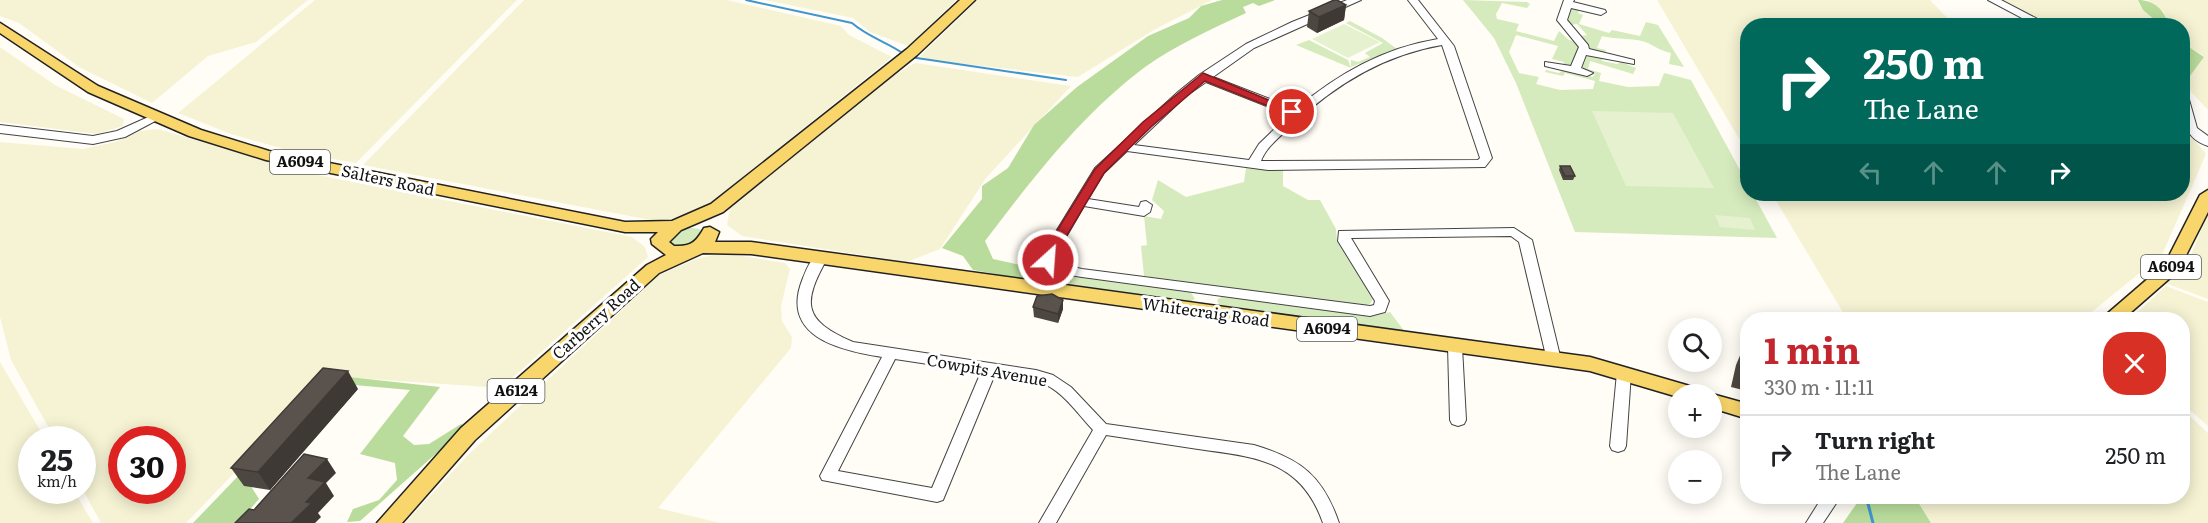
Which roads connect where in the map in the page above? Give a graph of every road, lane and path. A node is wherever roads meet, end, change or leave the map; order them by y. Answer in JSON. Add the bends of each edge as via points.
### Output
{"nodes":[{"id":1,"x":968,"y":0,"type":"edge"},
{"id":2,"x":1356,"y":0,"type":"edge"},
{"id":3,"x":1413,"y":0,"type":"edge"},
{"id":4,"x":1993,"y":0,"type":"edge"},
{"id":5,"x":1568,"y":2,"type":"edge"},
{"id":6,"x":1601,"y":12,"type":"dead end"},
{"id":7,"x":2030,"y":18,"type":"edge"},
{"id":8,"x":0,"y":27,"type":"edge"},
{"id":9,"x":1445,"y":41,"type":"junction"},
{"id":10,"x":1583,"y":51,"type":"junction"},
{"id":11,"x":1630,"y":62,"type":"dead end"},
{"id":12,"x":1550,"y":64,"type":"dead end"},
{"id":13,"x":1575,"y":70,"type":"junction"},
{"id":14,"x":1587,"y":73,"type":"dead end"},
{"id":15,"x":1203,"y":77,"type":"junction"},
{"id":16,"x":1297,"y":114,"type":"junction"},
{"id":17,"x":155,"y":117,"type":"junction"},
{"id":18,"x":2190,"y":123,"type":"edge"},
{"id":19,"x":0,"y":129,"type":"edge"},
{"id":20,"x":2208,"y":142,"type":"edge"},
{"id":21,"x":1123,"y":147,"type":"junction"},
{"id":22,"x":1254,"y":165,"type":"junction"},
{"id":23,"x":2208,"y":195,"type":"edge"},
{"id":24,"x":1080,"y":202,"type":"junction"},
{"id":25,"x":1146,"y":205,"type":"dead end"},
{"id":26,"x":717,"y":208,"type":"junction"},
{"id":27,"x":678,"y":224,"type":"junction"},
{"id":28,"x":625,"y":227,"type":"junction"},
{"id":29,"x":709,"y":230,"type":"junction"},
{"id":30,"x":662,"y":246,"type":"junction"},
{"id":31,"x":751,"y":248,"type":"junction"},
{"id":32,"x":693,"y":249,"type":"junction"},
{"id":33,"x":821,"y":257,"type":"junction"},
{"id":34,"x":652,"y":268,"type":"junction"},
{"id":35,"x":1207,"y":289,"type":"junction"},
{"id":36,"x":1203,"y":312,"type":"junction"},
{"id":37,"x":2119,"y":312,"type":"edge"},
{"id":38,"x":1455,"y":347,"type":"junction"},
{"id":39,"x":891,"y":353,"type":"junction"},
{"id":40,"x":1554,"y":360,"type":"junction"},
{"id":41,"x":990,"y":368,"type":"junction"},
{"id":42,"x":1624,"y":373,"type":"junction"},
{"id":43,"x":1668,"y":386,"type":"edge"},
{"id":44,"x":1722,"y":404,"type":"edge"},
{"id":45,"x":1740,"y":410,"type":"edge"},
{"id":46,"x":1458,"y":420,"type":"dead end"},
{"id":47,"x":1102,"y":429,"type":"junction"},
{"id":48,"x":1618,"y":446,"type":"dead end"},
{"id":49,"x":1827,"y":504,"type":"edge"},
{"id":50,"x":388,"y":523,"type":"edge"},
{"id":51,"x":1047,"y":523,"type":"edge"},
{"id":52,"x":1331,"y":523,"type":"edge"},
{"id":53,"x":1814,"y":523,"type":"edge"}],
"edges":[{"from":1,"to":26,"type":"main road","via":[[906,57]]},
{"from":2,"to":15,"type":"street","via":[[1272,35]]},
{"from":3,"to":9,"type":"street"},
{"from":4,"to":7,"type":"street"},
{"from":5,"to":6,"type":"street"},
{"from":5,"to":10,"type":"street","via":[[1562,20],[1583,43]]},
{"from":8,"to":17,"type":"main road","name":"Salters Road","number":"A6094","via":[[93,89]]},
{"from":9,"to":16,"type":"street","via":[[1372,61]]},
{"from":9,"to":22,"type":"street","via":[[1486,158],[1481,164]]},
{"from":10,"to":11,"type":"street"},
{"from":10,"to":13,"type":"street"},
{"from":12,"to":13,"type":"street"},
{"from":13,"to":14,"type":"street"},
{"from":15,"to":16,"type":"street"},
{"from":15,"to":21,"type":"street"},
{"from":16,"to":22,"type":"street","via":[[1258,153]]},
{"from":17,"to":19,"type":"street","via":[[121,134],[93,140]]},
{"from":17,"to":28,"type":"main road","name":"Salters Road","number":"A6094","via":[[266,155]]},
{"from":18,"to":20,"type":"street","via":[[2192,130]]},
{"from":21,"to":22,"type":"street"},
{"from":21,"to":24,"type":"street","via":[[1099,171]]},
{"from":23,"to":37,"type":"main road","number":"A6094","via":[[2172,267]]},
{"from":24,"to":25,"type":"street","via":[[1144,212]]},
{"from":24,"to":35,"type":"street","via":[[1048,255],[1054,267]]},
{"from":26,"to":27,"type":"main road"},
{"from":26,"to":29,"type":"main road"},
{"from":27,"to":28,"type":"main road","name":"Salters Road","number":"A6094"},
{"from":27,"to":29,"type":"main road","via":[[698,223]]},
{"from":27,"to":30,"type":"main road","name":"Carberry Road","via":[[663,234]]},
{"from":28,"to":30,"type":"main road","name":"Salters Road","number":"A6094"},
{"from":29,"to":31,"type":"main road","number":"A6094"},
{"from":29,"to":32,"type":"main road","via":[[708,240]]},
{"from":30,"to":32,"type":"main road","name":"Salters Road","via":[[674,252]]},
{"from":30,"to":34,"type":"main road","name":"Carberry Road","number":"A6124"},
{"from":31,"to":32,"type":"main road","number":"A6094"},
{"from":31,"to":33,"type":"main road","number":"A6094"},
{"from":32,"to":34,"type":"main road","name":"Carberry Road","number":"A6124"},
{"from":33,"to":36,"type":"main road","name":"Whitecraig Road","number":"A6094"},
{"from":33,"to":39,"type":"street","name":"Cowpits Avenue","via":[[803,291],[808,321],[831,340]]},
{"from":34,"to":50,"type":"main road","name":"Carberry Road","number":"A6124","via":[[468,434]]},
{"from":35,"to":36,"type":"street"},
{"from":35,"to":40,"type":"street","via":[[1377,311],[1383,306],[1382,301],[1344,234],[1523,230]]},
{"from":36,"to":38,"type":"main road","name":"Whitecraig Road","number":"A6094"},
{"from":38,"to":40,"type":"main road","name":"Whitecraig Road","number":"A6094"},
{"from":38,"to":46,"type":"street"},
{"from":39,"to":41,"type":"street","name":"Cowpits Avenue"},
{"from":39,"to":41,"type":"street","via":[[828,476],[937,495]]},
{"from":40,"to":42,"type":"main road","name":"Whitecraig Road","number":"A6094"},
{"from":41,"to":47,"type":"street","name":"Cowpits Avenue","via":[[1052,380],[1074,395]]},
{"from":42,"to":43,"type":"main road","name":"Whitecraig Road","number":"A6094"},
{"from":42,"to":48,"type":"street"},
{"from":44,"to":45,"type":"main road"},
{"from":47,"to":51,"type":"street"},
{"from":47,"to":52,"type":"street","via":[[1277,457],[1313,483],[1326,504]]},
{"from":49,"to":53,"type":"street"}]}
